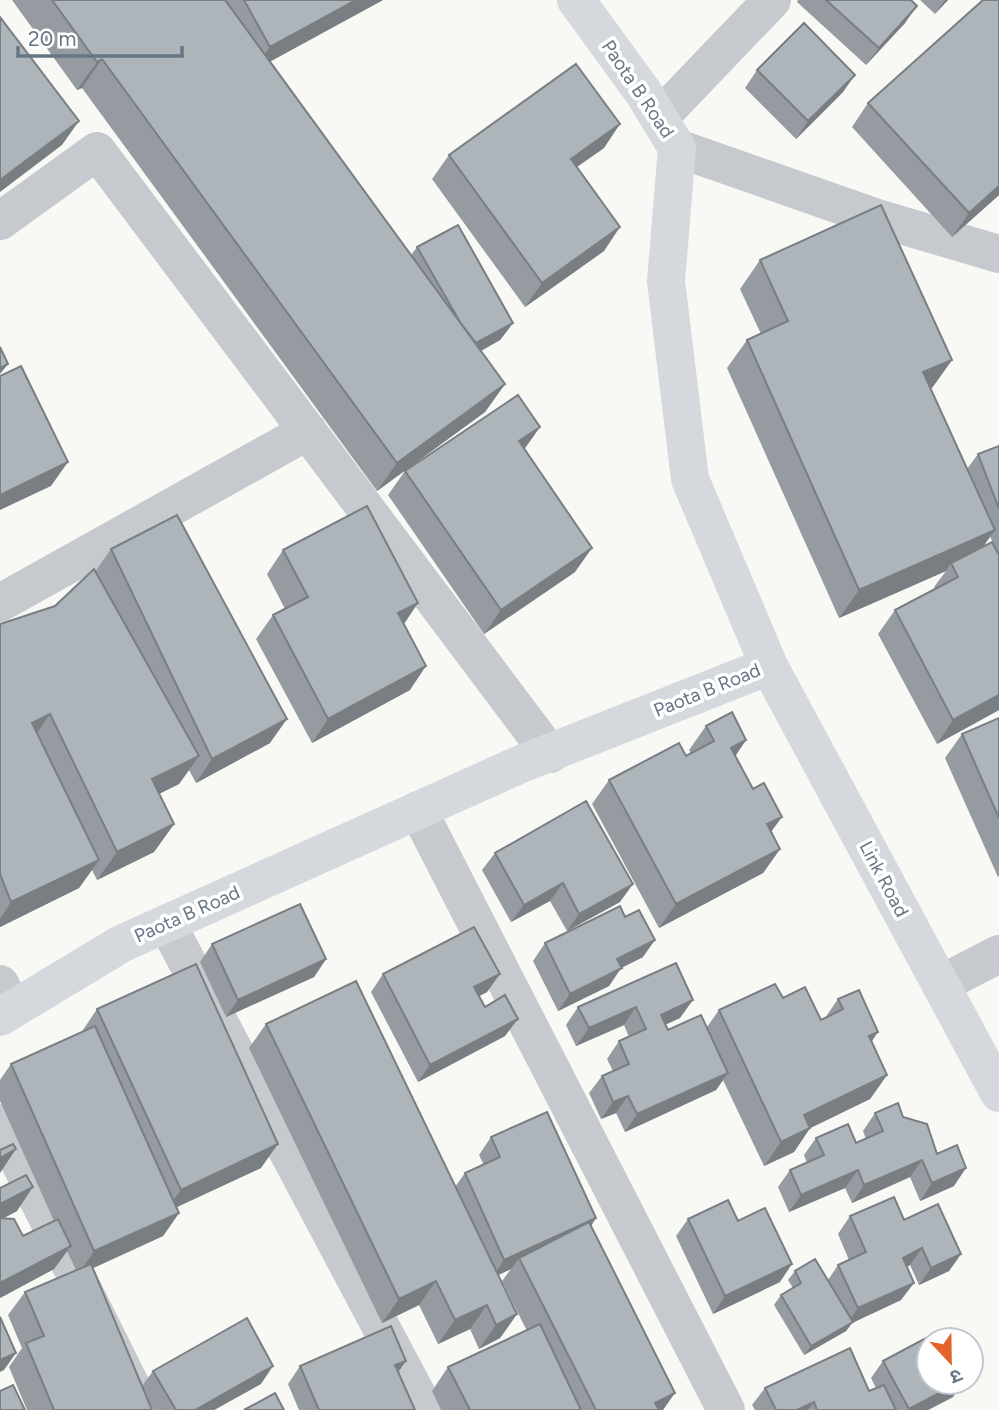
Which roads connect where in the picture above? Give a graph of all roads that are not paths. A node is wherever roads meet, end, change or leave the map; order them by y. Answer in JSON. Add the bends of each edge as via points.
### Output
{"nodes":[{"id":1,"x":576,"y":0,"type":"edge"},
{"id":2,"x":772,"y":0,"type":"edge"},
{"id":3,"x":70,"y":121,"type":"edge"},
{"id":4,"x":668,"y":133,"type":"junction"},
{"id":5,"x":97,"y":151,"type":"junction"},
{"id":6,"x":0,"y":221,"type":"edge"},
{"id":7,"x":999,"y":254,"type":"edge"},
{"id":8,"x":308,"y":431,"type":"junction"},
{"id":9,"x":0,"y":603,"type":"edge"},
{"id":10,"x":769,"y":666,"type":"junction"},
{"id":11,"x":550,"y":754,"type":"junction"},
{"id":12,"x":418,"y":810,"type":"junction"},
{"id":13,"x":167,"y":923,"type":"junction"},
{"id":14,"x":999,"y":954,"type":"edge"},
{"id":15,"x":941,"y":984,"type":"junction"},
{"id":16,"x":4,"y":1003,"type":"edge"},
{"id":17,"x":999,"y":1093,"type":"edge"},
{"id":18,"x":0,"y":1123,"type":"edge"},
{"id":19,"x":143,"y":1410,"type":"edge"},
{"id":20,"x":425,"y":1410,"type":"edge"},
{"id":21,"x":726,"y":1410,"type":"edge"}],
"edges":[{"from":1,"to":4,"type":"street","name":"Paota B Road"},
{"from":2,"to":4,"type":"street"},
{"from":3,"to":5,"type":"street"},
{"from":4,"to":7,"type":"street","via":[[877,218]]},
{"from":4,"to":10,"type":"street","name":"Paota B Road","via":[[666,281],[690,479]]},
{"from":5,"to":6,"type":"street"},
{"from":5,"to":8,"type":"street"},
{"from":8,"to":9,"type":"street"},
{"from":8,"to":11,"type":"street"},
{"from":10,"to":11,"type":"street","name":"Paota B Road"},
{"from":10,"to":15,"type":"street","name":"Link Road"},
{"from":11,"to":12,"type":"street","name":"Paota B Road"},
{"from":12,"to":13,"type":"street","name":"Paota B Road"},
{"from":12,"to":21,"type":"street"},
{"from":13,"to":16,"type":"street","name":"Paota B Road"},
{"from":13,"to":20,"type":"street"},
{"from":14,"to":15,"type":"street"},
{"from":15,"to":17,"type":"street","name":"Link Road"},
{"from":18,"to":19,"type":"street"}]}
